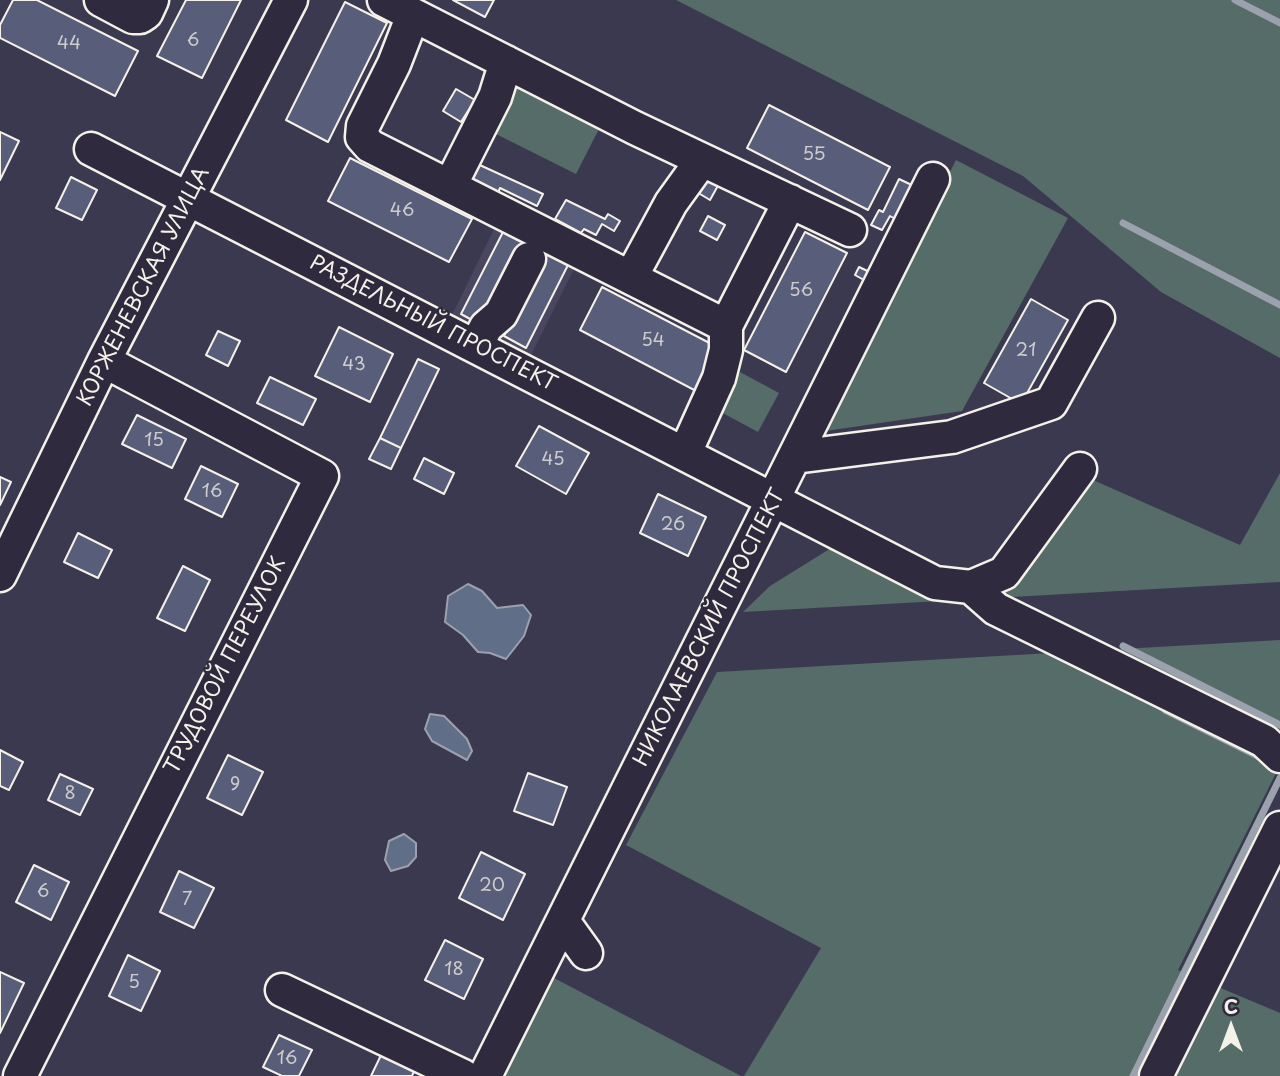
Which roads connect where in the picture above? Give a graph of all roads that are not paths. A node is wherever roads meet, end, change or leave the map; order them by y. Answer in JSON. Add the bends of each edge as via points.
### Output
{"nodes":[{"id":1,"x":101,"y":0,"type":"edge"},
{"id":2,"x":152,"y":0,"type":"edge"},
{"id":3,"x":291,"y":0,"type":"edge"},
{"id":4,"x":384,"y":0,"type":"edge"},
{"id":5,"x":413,"y":15,"type":"junction"},
{"id":6,"x":506,"y":62,"type":"junction"},
{"id":7,"x":90,"y":149,"type":"dead end"},
{"id":8,"x":702,"y":159,"type":"junction"},
{"id":9,"x":933,"y":179,"type":"dead end"},
{"id":10,"x":450,"y":186,"type":"junction"},
{"id":11,"x":188,"y":199,"type":"junction"},
{"id":12,"x":790,"y":201,"type":"junction"},
{"id":13,"x":850,"y":230,"type":"dead end"},
{"id":14,"x":529,"y":259,"type":"dead end"},
{"id":15,"x":631,"y":277,"type":"junction"},
{"id":16,"x":1098,"y":318,"type":"dead end"},
{"id":17,"x":726,"y":326,"type":"junction"},
{"id":18,"x":476,"y":346,"type":"junction"},
{"id":19,"x":104,"y":361,"type":"junction"},
{"id":20,"x":685,"y":453,"type":"junction"},
{"id":21,"x":795,"y":457,"type":"junction"},
{"id":22,"x":1080,"y":469,"type":"dead end"},
{"id":23,"x":775,"y":499,"type":"junction"},
{"id":24,"x":0,"y":575,"type":"edge"},
{"id":25,"x":971,"y":587,"type":"junction"},
{"id":26,"x":1280,"y":756,"type":"edge"},
{"id":27,"x":1280,"y":828,"type":"edge"},
{"id":28,"x":563,"y":921,"type":"junction"},
{"id":29,"x":586,"y":953,"type":"dead end"},
{"id":30,"x":282,"y":990,"type":"dead end"},
{"id":31,"x":20,"y":1076,"type":"edge"},
{"id":32,"x":463,"y":1076,"type":"edge"},
{"id":33,"x":485,"y":1076,"type":"edge"},
{"id":34,"x":1156,"y":1076,"type":"edge"}],
"edges":[{"from":1,"to":2,"type":"street","via":[[133,17],[146,13]]},
{"from":3,"to":11,"type":"street","name":"КОРЖЕНЕВСКАЯ УЛИЦА"},
{"from":4,"to":5,"type":"street"},
{"from":5,"to":6,"type":"street"},
{"from":5,"to":10,"type":"street","via":[[362,137],[370,146]]},
{"from":6,"to":8,"type":"street"},
{"from":6,"to":10,"type":"street","via":[[495,97]]},
{"from":7,"to":11,"type":"street","name":"РАЗДЕЛЬНЫЙ ПРОСПЕКТ"},
{"from":8,"to":12,"type":"street"},
{"from":8,"to":15,"type":"street","via":[[671,203]]},
{"from":9,"to":21,"type":"street","name":"НИКОЛАЕВСКИЙ ПРОСПЕКТ"},
{"from":10,"to":15,"type":"street"},
{"from":11,"to":18,"type":"street","name":"РАЗДЕЛЬНЫЙ ПРОСПЕКТ"},
{"from":11,"to":19,"type":"street","name":"КОРЖЕНЕВСКАЯ УЛИЦА"},
{"from":12,"to":13,"type":"street"},
{"from":12,"to":17,"type":"street"},
{"from":14,"to":18,"type":"street","via":[[501,314],[486,327]]},
{"from":15,"to":17,"type":"street"},
{"from":16,"to":21,"type":"street","via":[[1051,403],[952,437]]},
{"from":17,"to":20,"type":"street","via":[[719,378]]},
{"from":18,"to":20,"type":"street","name":"РАЗДЕЛЬНЫЙ ПРОСПЕКТ"},
{"from":19,"to":24,"type":"street","name":"КОРЖЕНЕВСКАЯ УЛИЦА"},
{"from":19,"to":31,"type":"street","name":"ТРУДОВОЙ ПЕРЕУЛОК","via":[[322,476]]},
{"from":20,"to":23,"type":"street","name":"РАЗДЕЛЬНЫЙ ПРОСПЕКТ"},
{"from":21,"to":23,"type":"street","name":"НИКОЛАЕВСКИЙ ПРОСПЕКТ"},
{"from":22,"to":25,"type":"street","via":[[1004,573]]},
{"from":23,"to":25,"type":"street","name":"РАЗДЕЛЬНЫЙ ПРОСПЕКТ","via":[[935,583]]},
{"from":23,"to":28,"type":"street","name":"НИКОЛАЕВСКИЙ ПРОСПЕКТ"},
{"from":25,"to":26,"type":"street","via":[[996,610],[1264,741]]},
{"from":27,"to":34,"type":"street"},
{"from":28,"to":29,"type":"street"},
{"from":28,"to":33,"type":"street","name":"НИКОЛАЕВСКИЙ ПРОСПЕКТ"},
{"from":30,"to":32,"type":"street"}]}
